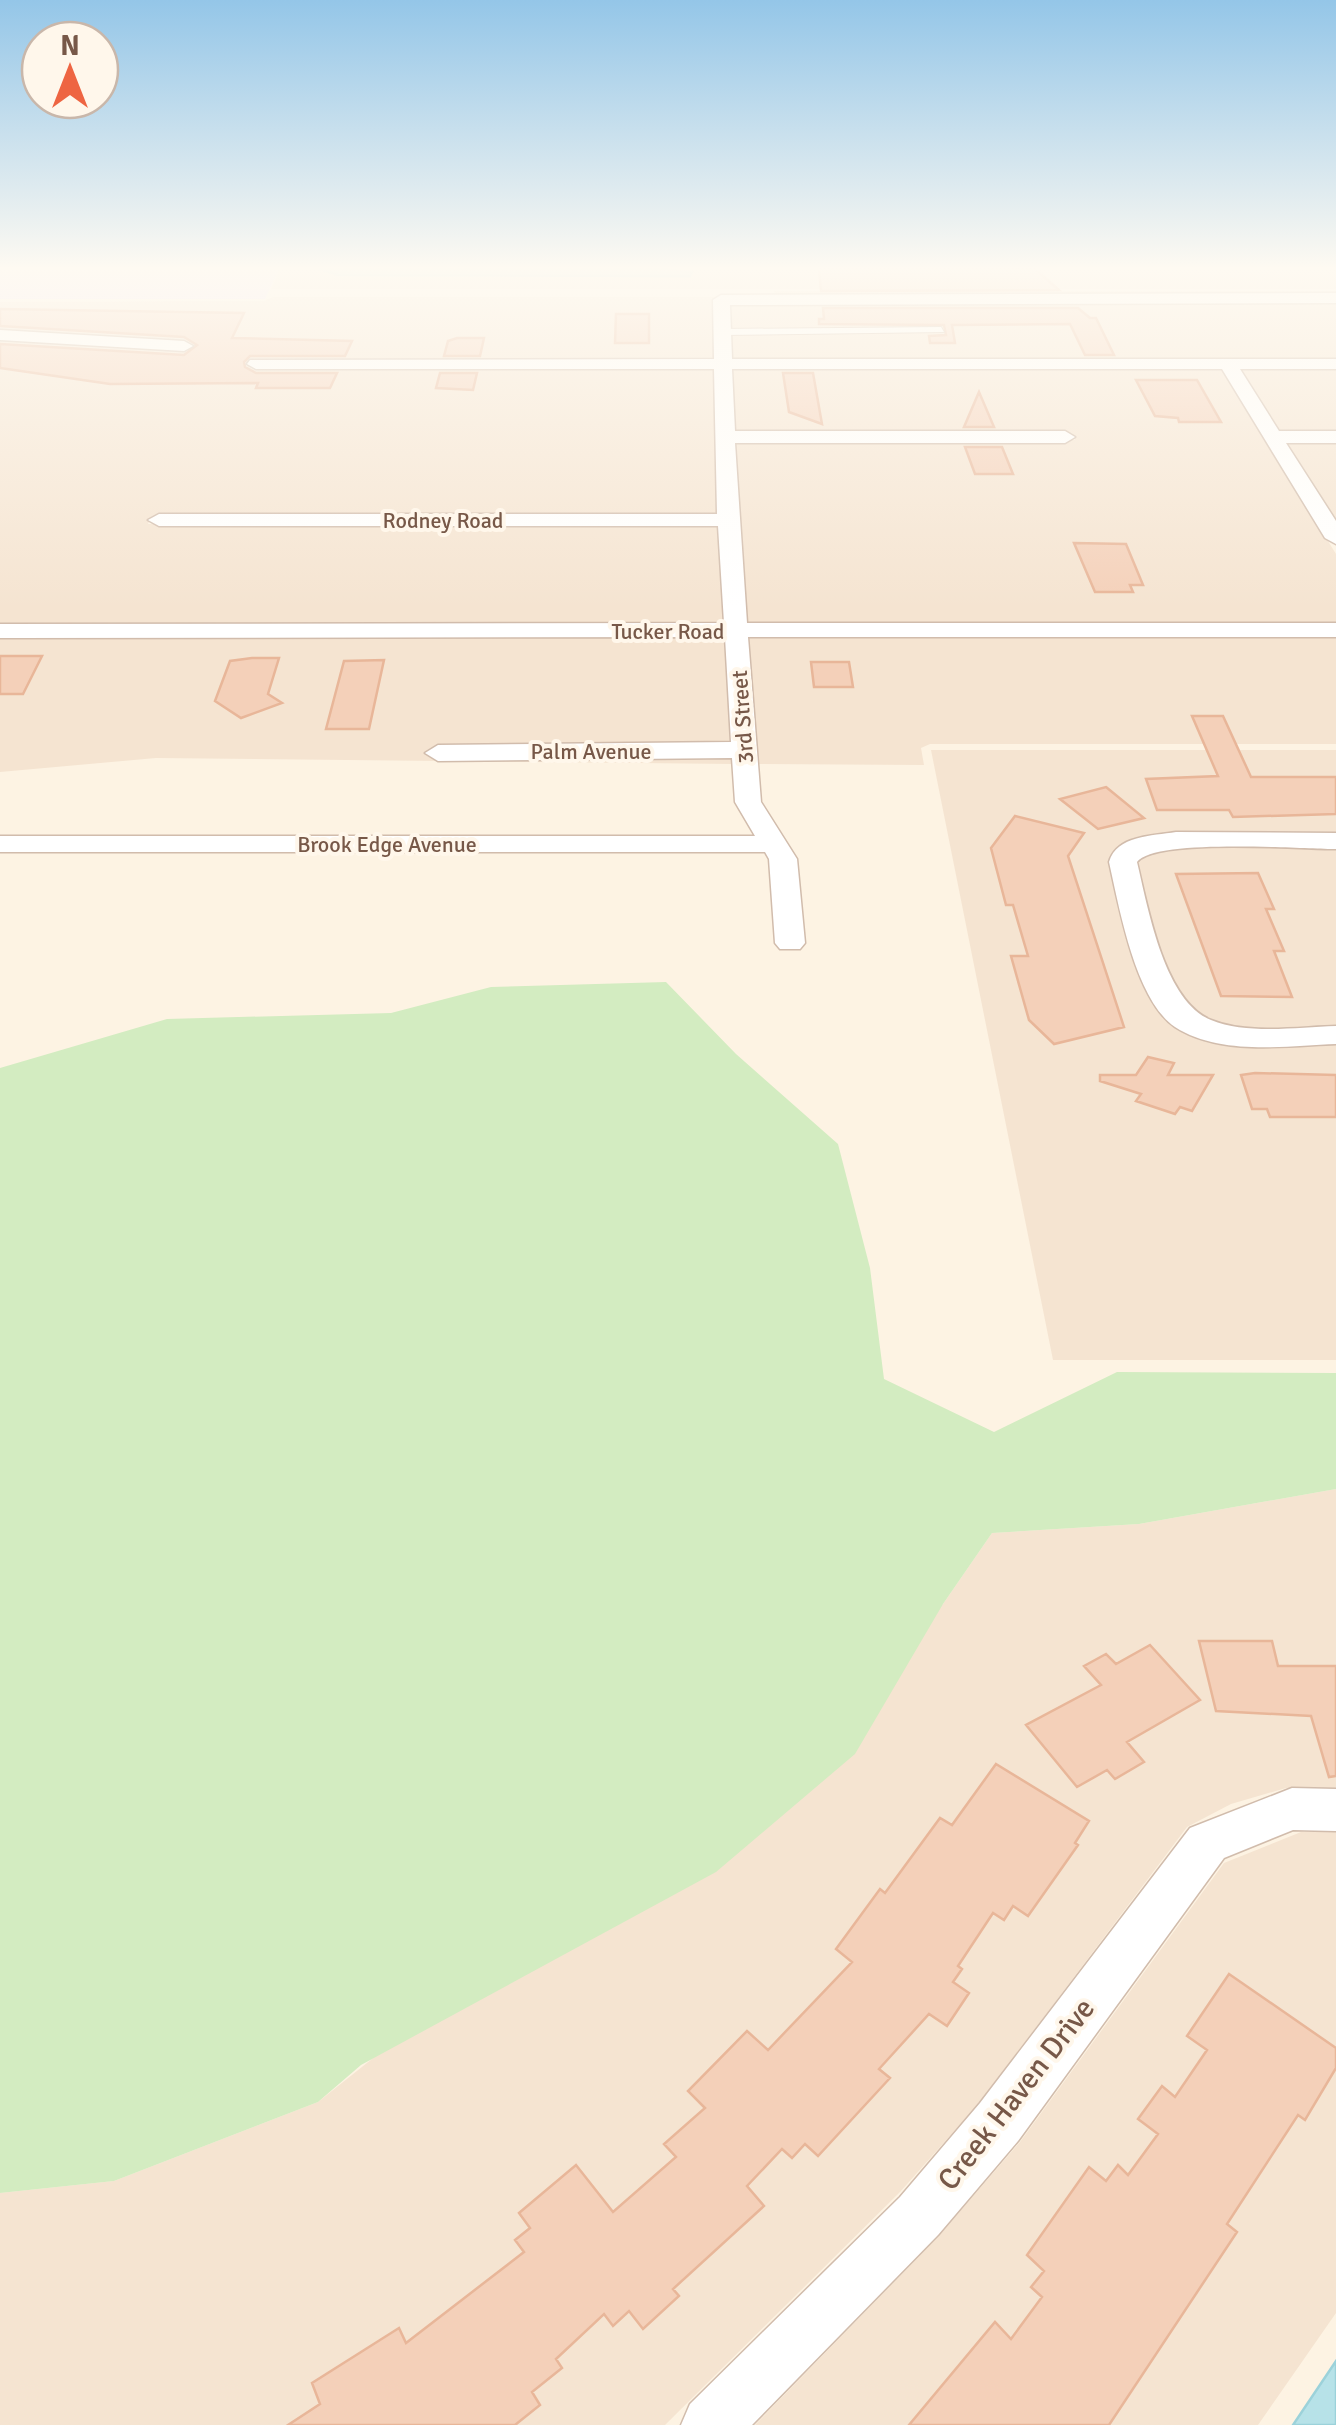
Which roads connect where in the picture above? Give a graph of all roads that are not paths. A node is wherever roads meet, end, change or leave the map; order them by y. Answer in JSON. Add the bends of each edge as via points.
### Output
{"nodes":[{"id":1,"x":725,"y":382,"type":"edge"},
{"id":2,"x":1239,"y":382,"type":"edge"},
{"id":3,"x":1272,"y":436,"type":"junction"},
{"id":4,"x":1336,"y":436,"type":"edge"},
{"id":5,"x":725,"y":437,"type":"junction"},
{"id":6,"x":1064,"y":437,"type":"dead end"},
{"id":7,"x":159,"y":520,"type":"dead end"},
{"id":8,"x":728,"y":520,"type":"junction"},
{"id":9,"x":1336,"y":538,"type":"edge"},
{"id":10,"x":1336,"y":630,"type":"edge"},
{"id":11,"x":0,"y":631,"type":"edge"},
{"id":12,"x":736,"y":631,"type":"junction"},
{"id":13,"x":744,"y":750,"type":"junction"},
{"id":14,"x":438,"y":753,"type":"dead end"},
{"id":15,"x":1336,"y":841,"type":"edge"},
{"id":16,"x":0,"y":844,"type":"edge"},
{"id":17,"x":775,"y":844,"type":"junction"},
{"id":18,"x":790,"y":944,"type":"dead end"},
{"id":19,"x":1336,"y":1036,"type":"edge"},
{"id":20,"x":1336,"y":1810,"type":"edge"},
{"id":21,"x":711,"y":2425,"type":"edge"}],
"edges":[{"from":1,"to":5,"type":"street","name":"3rd Street"},
{"from":2,"to":3,"type":"street"},
{"from":3,"to":4,"type":"street"},
{"from":3,"to":9,"type":"street"},
{"from":5,"to":6,"type":"street"},
{"from":5,"to":8,"type":"street","name":"3rd Street"},
{"from":7,"to":8,"type":"street","name":"Rodney Road"},
{"from":8,"to":12,"type":"street","name":"3rd Street"},
{"from":10,"to":12,"type":"street","name":"Tucker Road"},
{"from":11,"to":12,"type":"street","name":"Tucker Road"},
{"from":12,"to":13,"type":"street","name":"3rd Street"},
{"from":13,"to":14,"type":"street","name":"Palm Avenue"},
{"from":13,"to":17,"type":"street","name":"3rd Street","via":[[748,802]]},
{"from":15,"to":19,"type":"street","via":[[1155,842],[1126,854],[1123,862],[1164,994],[1184,1019],[1257,1036]]},
{"from":16,"to":17,"type":"street","name":"Brook Edge Avenue"},
{"from":17,"to":18,"type":"street","name":"3rd Street","via":[[785,874]]},
{"from":20,"to":21,"type":"street","name":"Creek Haven Drive","via":[[1292,1810],[1206,1844],[1000,2122],[918,2216]]}]}
